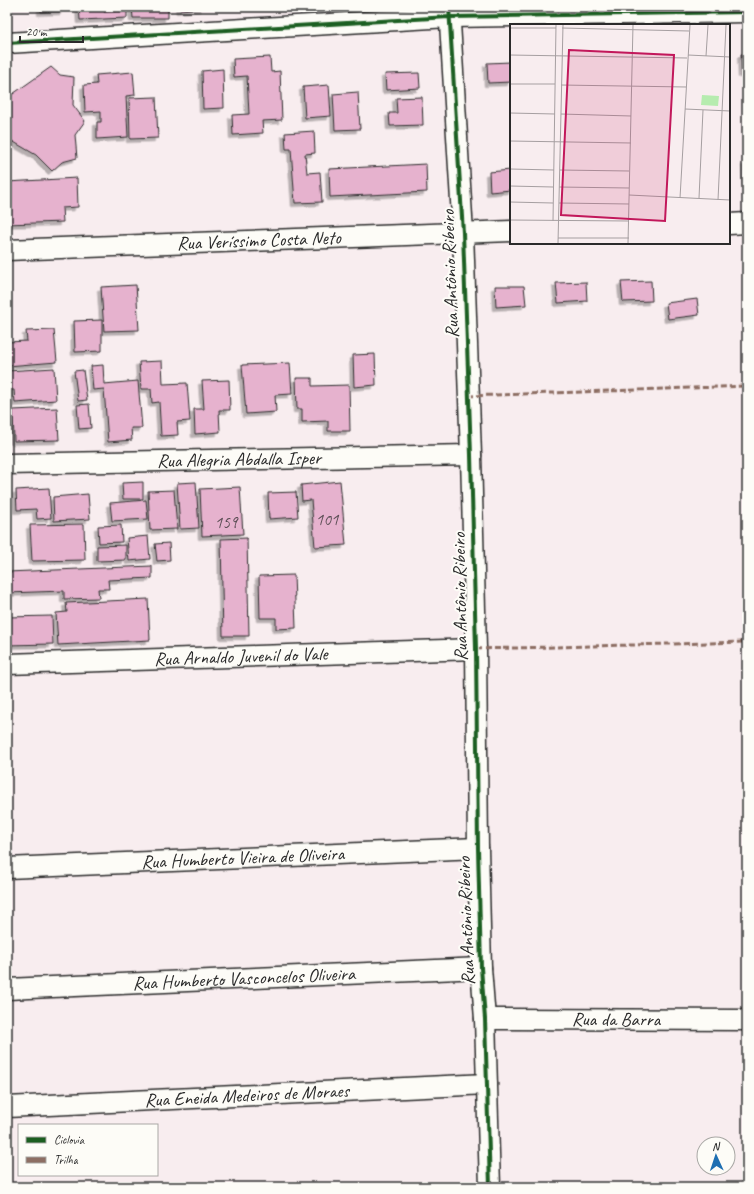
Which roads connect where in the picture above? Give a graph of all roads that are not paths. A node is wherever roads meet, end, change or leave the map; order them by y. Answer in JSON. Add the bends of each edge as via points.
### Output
{"nodes":[{"id":1,"x":449,"y":12,"type":"edge"},
{"id":2,"x":747,"y":12,"type":"edge"},
{"id":3,"x":7,"y":43,"type":"edge"},
{"id":4,"x":747,"y":223,"type":"edge"},
{"id":5,"x":730,"y":224,"type":"edge"},
{"id":6,"x":510,"y":231,"type":"edge"},
{"id":7,"x":462,"y":233,"type":"junction"},
{"id":8,"x":7,"y":250,"type":"edge"},
{"id":9,"x":471,"y":455,"type":"junction"},
{"id":10,"x":7,"y":464,"type":"edge"},
{"id":11,"x":476,"y":649,"type":"junction"},
{"id":12,"x":7,"y":664,"type":"edge"},
{"id":13,"x":478,"y":848,"type":"junction"},
{"id":14,"x":7,"y":868,"type":"edge"},
{"id":15,"x":481,"y":968,"type":"junction"},
{"id":16,"x":7,"y":989,"type":"edge"},
{"id":17,"x":485,"y":1019,"type":"junction"},
{"id":18,"x":747,"y":1020,"type":"edge"},
{"id":19,"x":487,"y":1084,"type":"junction"},
{"id":20,"x":7,"y":1107,"type":"edge"},
{"id":21,"x":490,"y":1187,"type":"edge"}],
"edges":[{"from":1,"to":2,"type":"street"},
{"from":1,"to":3,"type":"street"},
{"from":1,"to":7,"type":"street","name":"Rua Antônio Ribeiro"},
{"from":4,"to":5,"type":"street"},
{"from":6,"to":7,"type":"street","name":"Rua Veríssimo Costa Neto"},
{"from":7,"to":8,"type":"street","name":"Rua Veríssimo Costa Neto"},
{"from":7,"to":9,"type":"street","name":"Rua Antônio Ribeiro"},
{"from":9,"to":10,"type":"street","name":"Rua Alegria Abdalla Isper"},
{"from":9,"to":11,"type":"street","name":"Rua Antônio Ribeiro"},
{"from":11,"to":12,"type":"street","name":"Rua Arnaldo Juvenil do Vale"},
{"from":11,"to":13,"type":"street","name":"Rua Antônio Ribeiro"},
{"from":13,"to":14,"type":"street","name":"Rua Humberto Vieira de Oliveira"},
{"from":13,"to":15,"type":"street","name":"Rua Antônio Ribeiro"},
{"from":15,"to":16,"type":"street","name":"Rua Humberto Vasconcelos Oliveira"},
{"from":15,"to":17,"type":"street","name":"Rua Antônio Ribeiro"},
{"from":17,"to":18,"type":"street","name":"Rua da Barra"},
{"from":17,"to":19,"type":"street","name":"Rua Antônio Ribeiro"},
{"from":19,"to":20,"type":"street","name":"Rua Eneida Medeiros de Moraes"},
{"from":19,"to":21,"type":"street","name":"Rua Antônio Ribeiro"}]}
